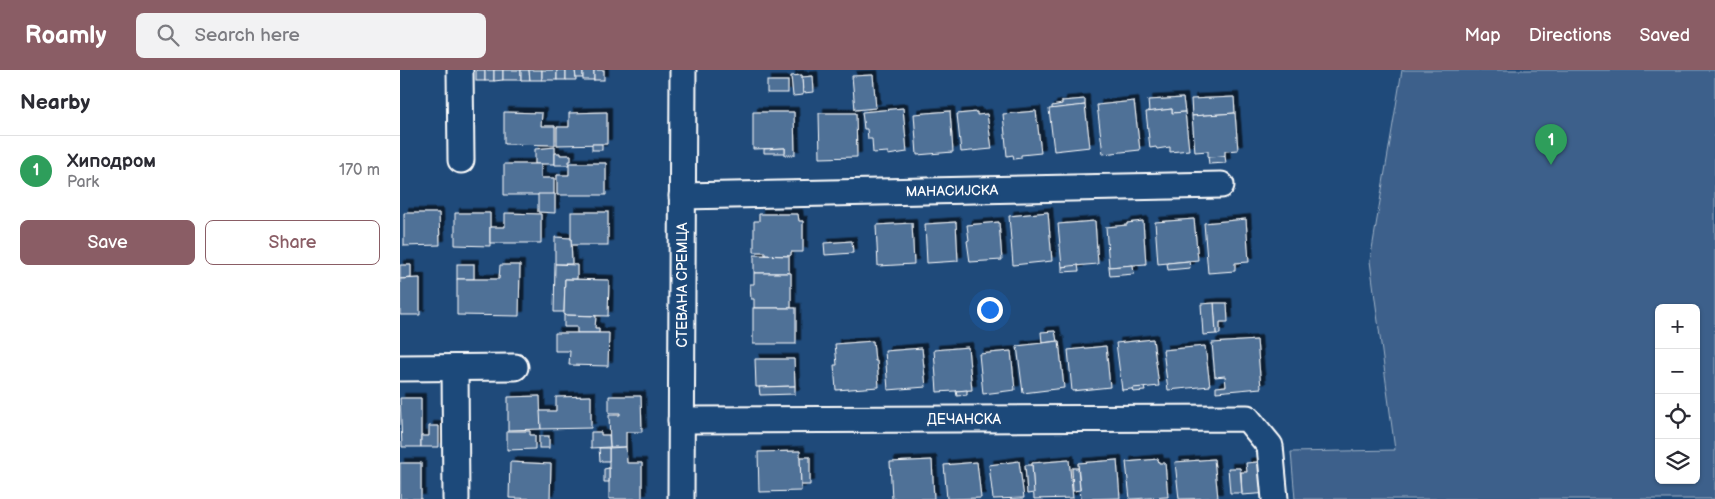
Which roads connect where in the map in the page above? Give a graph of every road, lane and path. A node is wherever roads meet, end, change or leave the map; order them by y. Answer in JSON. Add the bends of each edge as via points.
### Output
{"nodes":[{"id":1,"x":460,"y":70,"type":"edge"},
{"id":2,"x":683,"y":70,"type":"edge"},
{"id":3,"x":461,"y":160,"type":"dead end"},
{"id":4,"x":1222,"y":185,"type":"dead end"},
{"id":5,"x":682,"y":196,"type":"junction"},
{"id":6,"x":515,"y":367,"type":"dead end"},
{"id":7,"x":400,"y":368,"type":"edge"},
{"id":8,"x":455,"y":368,"type":"junction"},
{"id":9,"x":681,"y":420,"type":"junction"},
{"id":10,"x":456,"y":499,"type":"edge"},
{"id":11,"x":681,"y":499,"type":"edge"},
{"id":12,"x":1275,"y":499,"type":"edge"}],
"edges":[{"from":1,"to":3,"type":"street"},
{"from":2,"to":5,"type":"street","name":"СТЕВАНА СРЕМЦА"},
{"from":4,"to":5,"type":"street","name":"МАНАСИЈСКА"},
{"from":5,"to":9,"type":"street","name":"СТЕВАНА СРЕМЦА"},
{"from":6,"to":8,"type":"street"},
{"from":7,"to":8,"type":"street"},
{"from":8,"to":10,"type":"street"},
{"from":9,"to":11,"type":"street","name":"СТЕВАНА СРЕМЦА"},
{"from":9,"to":12,"type":"street","name":"ДЕЧАНСКА","via":[[1247,418],[1270,446]]}]}
